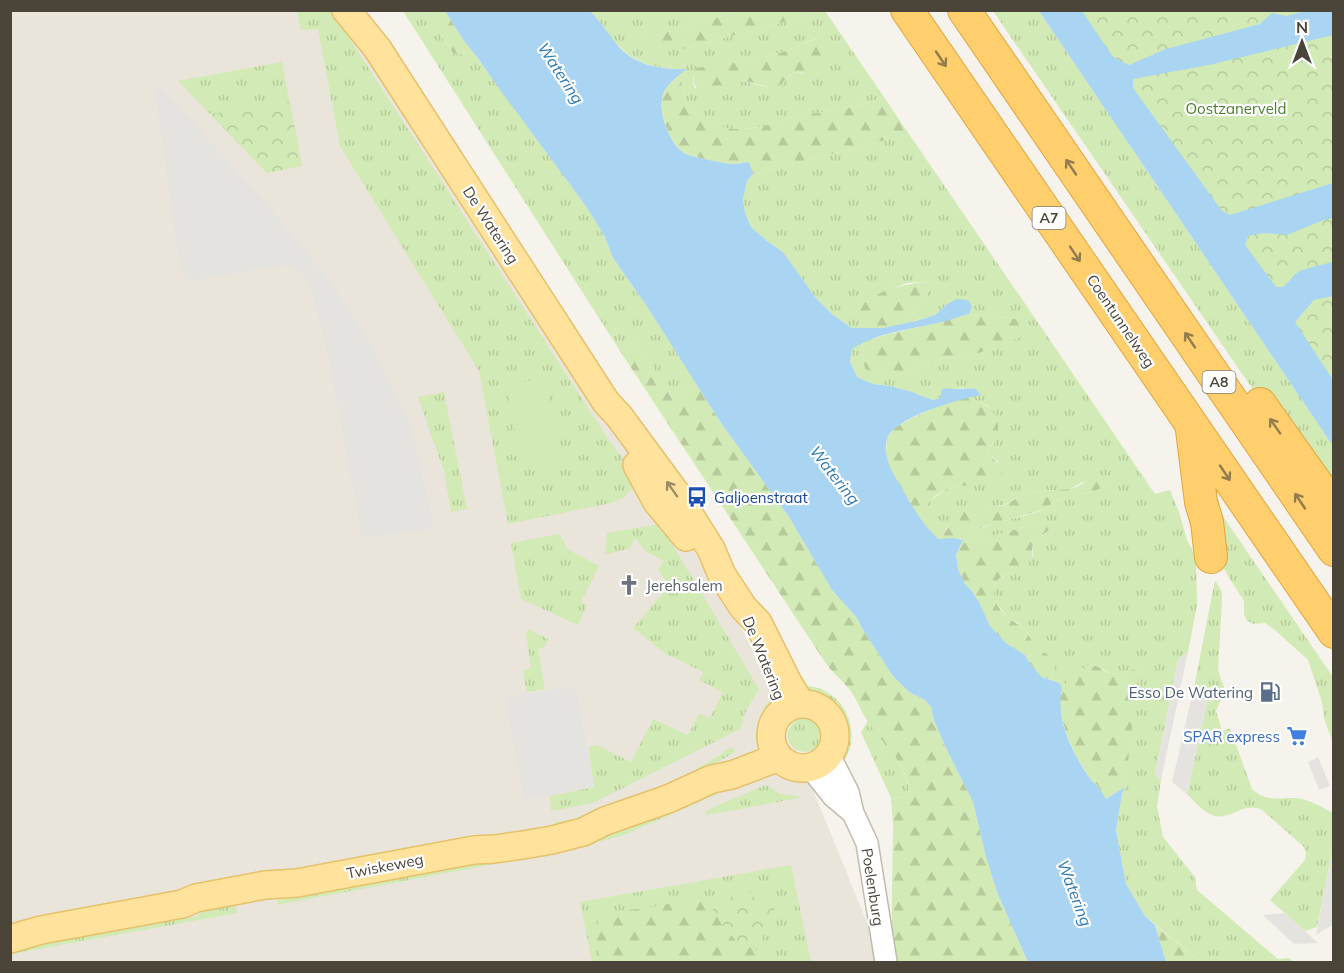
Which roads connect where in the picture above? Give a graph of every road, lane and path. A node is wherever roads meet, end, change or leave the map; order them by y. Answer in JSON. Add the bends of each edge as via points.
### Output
{"nodes":[{"id":1,"x":346,"y":10,"type":"edge"},
{"id":2,"x":359,"y":10,"type":"edge"},
{"id":3,"x":908,"y":10,"type":"edge"},
{"id":4,"x":964,"y":10,"type":"edge"},
{"id":5,"x":377,"y":48,"type":"junction"},
{"id":6,"x":1104,"y":215,"type":"junction"},
{"id":7,"x":1191,"y":425,"type":"junction"},
{"id":8,"x":1334,"y":508,"type":"edge"},
{"id":9,"x":1334,"y":549,"type":"edge"},
{"id":10,"x":1211,"y":556,"type":"dead end"},
{"id":11,"x":1334,"y":632,"type":"edge"},
{"id":12,"x":793,"y":707,"type":"junction"},
{"id":13,"x":775,"y":747,"type":"junction"},
{"id":14,"x":820,"y":761,"type":"junction"},
{"id":15,"x":41,"y":930,"type":"junction"},
{"id":16,"x":10,"y":932,"type":"edge"},
{"id":17,"x":10,"y":939,"type":"edge"},
{"id":18,"x":886,"y":963,"type":"edge"}],
"edges":[{"from":1,"to":5,"type":"main road","name":"De Watering"},
{"from":2,"to":5,"type":"main road","name":"De Watering"},
{"from":3,"to":7,"type":"highway","name":"Coentunnelweg","number":"A7","one_way":true},
{"from":6,"to":4,"type":"highway","number":"A8","one_way":true},
{"from":5,"to":12,"type":"main road","name":"De Watering","via":[[606,402],[612,421],[657,502],[722,575],[743,607],[748,626]]},
{"from":8,"to":6,"type":"highway","number":"A8","one_way":true,"via":[[1169,272]]},
{"from":9,"to":6,"type":"highway","number":"A8","one_way":true},
{"from":7,"to":10,"type":"highway"},
{"from":7,"to":11,"type":"highway","name":"Coentunnelweg","number":"A7","one_way":true},
{"from":12,"to":13,"type":"main road","via":[[774,722]]},
{"from":12,"to":14,"type":"main road","via":[[815,706],[833,723],[835,740]]},
{"from":13,"to":14,"type":"main road","via":[[788,764],[799,768]]},
{"from":13,"to":15,"type":"main road","name":"Twiskeweg","via":[[734,758],[712,778],[668,799],[605,821],[493,841],[474,850],[227,892]]},
{"from":14,"to":18,"type":"street","name":"Poelenburg","via":[[833,796],[853,813],[867,843]]},
{"from":15,"to":16,"type":"main road","name":"Twiskeweg"},
{"from":15,"to":17,"type":"main road","name":"Twiskeweg"}]}
